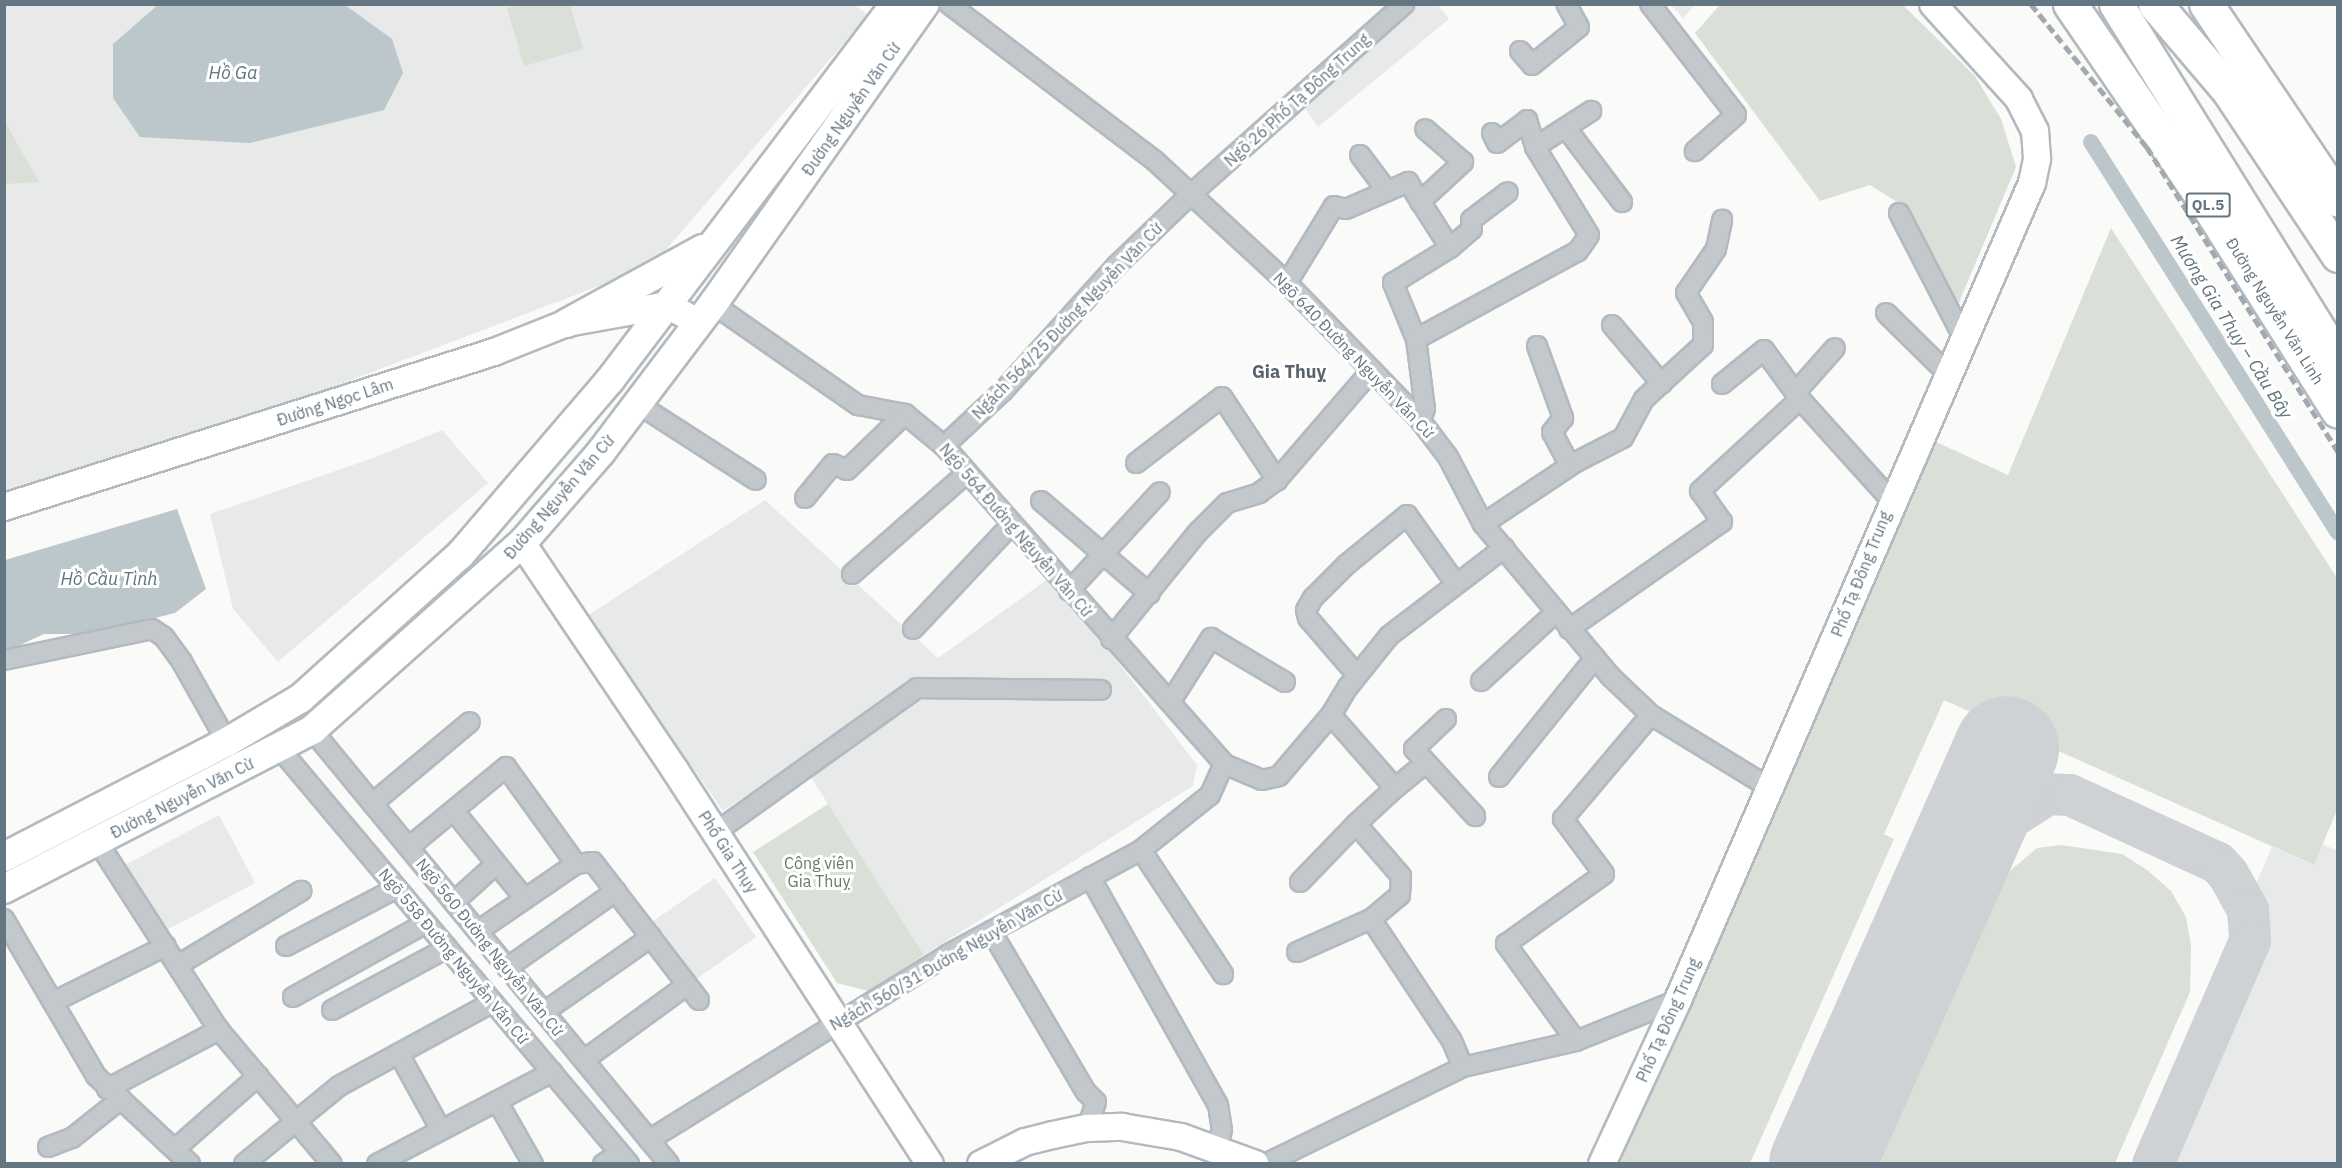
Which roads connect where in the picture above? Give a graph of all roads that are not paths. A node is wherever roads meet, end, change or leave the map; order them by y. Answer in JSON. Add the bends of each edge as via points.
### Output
{"nodes":[{"id":1,"x":895,"y":4,"type":"edge"},
{"id":2,"x":925,"y":4,"type":"edge"},
{"id":3,"x":949,"y":4,"type":"edge"},
{"id":4,"x":1404,"y":4,"type":"edge"},
{"id":5,"x":1566,"y":4,"type":"edge"},
{"id":6,"x":1650,"y":4,"type":"edge"},
{"id":7,"x":1933,"y":4,"type":"edge"},
{"id":8,"x":2070,"y":4,"type":"edge"},
{"id":9,"x":2116,"y":4,"type":"edge"},
{"id":10,"x":2155,"y":4,"type":"edge"},
{"id":11,"x":2195,"y":4,"type":"edge"},
{"id":12,"x":2206,"y":4,"type":"edge"},
{"id":13,"x":1520,"y":51,"type":"dead end"},
{"id":14,"x":2229,"y":91,"type":"junction"},
{"id":15,"x":1591,"y":111,"type":"dead end"},
{"id":16,"x":1566,"y":128,"type":"junction"},
{"id":17,"x":1425,"y":129,"type":"dead end"},
{"id":18,"x":1492,"y":133,"type":"dead end"},
{"id":19,"x":1535,"y":147,"type":"junction"},
{"id":20,"x":1695,"y":151,"type":"dead end"},
{"id":21,"x":1360,"y":155,"type":"dead end"},
{"id":22,"x":1388,"y":191,"type":"junction"},
{"id":23,"x":1508,"y":192,"type":"dead end"},
{"id":24,"x":1190,"y":195,"type":"junction"},
{"id":25,"x":2337,"y":200,"type":"edge"},
{"id":26,"x":1420,"y":202,"type":"junction"},
{"id":27,"x":1622,"y":202,"type":"dead end"},
{"id":28,"x":1899,"y":213,"type":"dead end"},
{"id":29,"x":1722,"y":220,"type":"dead end"},
{"id":30,"x":713,"y":244,"type":"junction"},
{"id":31,"x":1450,"y":248,"type":"junction"},
{"id":32,"x":2337,"y":255,"type":"edge"},
{"id":33,"x":1287,"y":283,"type":"junction"},
{"id":34,"x":667,"y":305,"type":"junction"},
{"id":35,"x":706,"y":313,"type":"junction"},
{"id":36,"x":1886,"y":313,"type":"dead end"},
{"id":37,"x":567,"y":323,"type":"junction"},
{"id":38,"x":1612,"y":326,"type":"dead end"},
{"id":39,"x":1416,"y":339,"type":"junction"},
{"id":40,"x":1964,"y":339,"type":"junction"},
{"id":41,"x":1537,"y":346,"type":"dead end"},
{"id":42,"x":1835,"y":348,"type":"dead end"},
{"id":43,"x":2337,"y":361,"type":"edge"},
{"id":44,"x":1372,"y":370,"type":"junction"},
{"id":45,"x":1948,"y":374,"type":"junction"},
{"id":46,"x":1662,"y":384,"type":"junction"},
{"id":47,"x":1722,"y":384,"type":"dead end"},
{"id":48,"x":1798,"y":396,"type":"junction"},
{"id":49,"x":638,"y":404,"type":"junction"},
{"id":50,"x":2337,"y":411,"type":"edge"},
{"id":51,"x":905,"y":414,"type":"junction"},
{"id":52,"x":1420,"y":420,"type":"junction"},
{"id":53,"x":944,"y":446,"type":"junction"},
{"id":54,"x":1136,"y":463,"type":"dead end"},
{"id":55,"x":1570,"y":466,"type":"junction"},
{"id":56,"x":967,"y":473,"type":"junction"},
{"id":57,"x":756,"y":480,"type":"dead end"},
{"id":58,"x":1277,"y":480,"type":"junction"},
{"id":59,"x":1160,"y":492,"type":"dead end"},
{"id":60,"x":805,"y":498,"type":"dead end"},
{"id":61,"x":1041,"y":501,"type":"dead end"},
{"id":62,"x":1892,"y":501,"type":"junction"},
{"id":63,"x":4,"y":507,"type":"edge"},
{"id":64,"x":1483,"y":524,"type":"junction"},
{"id":65,"x":1011,"y":525,"type":"junction"},
{"id":66,"x":522,"y":543,"type":"junction"},
{"id":67,"x":1504,"y":548,"type":"junction"},
{"id":68,"x":1104,"y":555,"type":"junction"},
{"id":69,"x":852,"y":574,"type":"dead end"},
{"id":70,"x":1456,"y":584,"type":"junction"},
{"id":71,"x":1069,"y":591,"type":"junction"},
{"id":72,"x":1150,"y":594,"type":"junction"},
{"id":73,"x":1556,"y":612,"type":"junction"},
{"id":74,"x":913,"y":629,"type":"dead end"},
{"id":75,"x":1569,"y":629,"type":"junction"},
{"id":76,"x":1111,"y":639,"type":"junction"},
{"id":77,"x":1595,"y":658,"type":"junction"},
{"id":78,"x":4,"y":660,"type":"edge"},
{"id":79,"x":1358,"y":675,"type":"junction"},
{"id":80,"x":1481,"y":681,"type":"dead end"},
{"id":81,"x":1285,"y":682,"type":"dead end"},
{"id":82,"x":1101,"y":690,"type":"dead end"},
{"id":83,"x":1171,"y":700,"type":"junction"},
{"id":84,"x":1331,"y":715,"type":"junction"},
{"id":85,"x":1651,"y":715,"type":"junction"},
{"id":86,"x":1446,"y":719,"type":"dead end"},
{"id":87,"x":470,"y":722,"type":"dead end"},
{"id":88,"x":312,"y":730,"type":"junction"},
{"id":89,"x":227,"y":742,"type":"junction"},
{"id":90,"x":279,"y":748,"type":"junction"},
{"id":91,"x":1426,"y":763,"type":"junction"},
{"id":92,"x":1224,"y":764,"type":"junction"},
{"id":93,"x":1499,"y":777,"type":"dead end"},
{"id":94,"x":1395,"y":788,"type":"junction"},
{"id":95,"x":1770,"y":788,"type":"junction"},
{"id":96,"x":373,"y":803,"type":"junction"},
{"id":97,"x":454,"y":811,"type":"junction"},
{"id":98,"x":1475,"y":816,"type":"dead end"},
{"id":99,"x":1356,"y":824,"type":"junction"},
{"id":100,"x":716,"y":832,"type":"junction"},
{"id":101,"x":97,"y":841,"type":"junction"},
{"id":102,"x":409,"y":847,"type":"junction"},
{"id":103,"x":1141,"y":850,"type":"junction"},
{"id":104,"x":7,"y":851,"type":"edge"},
{"id":105,"x":496,"y":864,"type":"junction"},
{"id":106,"x":576,"y":864,"type":"junction"},
{"id":107,"x":1090,"y":877,"type":"junction"},
{"id":108,"x":1300,"y":882,"type":"dead end"},
{"id":109,"x":396,"y":888,"type":"junction"},
{"id":110,"x":4,"y":889,"type":"edge"},
{"id":111,"x":301,"y":891,"type":"dead end"},
{"id":112,"x":616,"y":891,"type":"junction"},
{"id":113,"x":525,"y":899,"type":"junction"},
{"id":114,"x":454,"y":902,"type":"junction"},
{"id":115,"x":4,"y":919,"type":"edge"},
{"id":116,"x":1371,"y":919,"type":"junction"},
{"id":117,"x":426,"y":923,"type":"junction"},
{"id":118,"x":478,"y":932,"type":"junction"},
{"id":119,"x":991,"y":932,"type":"junction"},
{"id":120,"x":651,"y":937,"type":"junction"},
{"id":121,"x":166,"y":946,"type":"junction"},
{"id":122,"x":286,"y":946,"type":"dead end"},
{"id":123,"x":447,"y":948,"type":"junction"},
{"id":124,"x":1297,"y":952,"type":"dead end"},
{"id":125,"x":178,"y":965,"type":"junction"},
{"id":126,"x":508,"y":967,"type":"junction"},
{"id":127,"x":1223,"y":974,"type":"dead end"},
{"id":128,"x":293,"y":997,"type":"dead end"},
{"id":129,"x":1678,"y":1000,"type":"junction"},
{"id":130,"x":53,"y":1002,"type":"junction"},
{"id":131,"x":493,"y":1002,"type":"junction"},
{"id":132,"x":332,"y":1010,"type":"dead end"},
{"id":133,"x":544,"y":1012,"type":"junction"},
{"id":134,"x":837,"y":1022,"type":"junction"},
{"id":135,"x":219,"y":1030,"type":"junction"},
{"id":136,"x":1576,"y":1041,"type":"junction"},
{"id":137,"x":399,"y":1053,"type":"junction"},
{"id":138,"x":584,"y":1060,"type":"junction"},
{"id":139,"x":1463,"y":1066,"type":"junction"},
{"id":140,"x":552,"y":1072,"type":"junction"},
{"id":141,"x":258,"y":1076,"type":"junction"},
{"id":142,"x":114,"y":1094,"type":"junction"},
{"id":143,"x":497,"y":1101,"type":"junction"},
{"id":144,"x":296,"y":1122,"type":"junction"},
{"id":145,"x":1087,"y":1128,"type":"junction"},
{"id":146,"x":441,"y":1130,"type":"junction"},
{"id":147,"x":649,"y":1140,"type":"junction"},
{"id":148,"x":48,"y":1147,"type":"dead end"},
{"id":149,"x":1217,"y":1147,"type":"junction"},
{"id":150,"x":625,"y":1158,"type":"edge"},
{"id":151,"x":182,"y":1159,"type":"edge"},
{"id":152,"x":244,"y":1164,"type":"edge"},
{"id":153,"x":332,"y":1164,"type":"edge"},
{"id":154,"x":377,"y":1164,"type":"edge"},
{"id":155,"x":533,"y":1164,"type":"edge"},
{"id":156,"x":603,"y":1164,"type":"edge"},
{"id":157,"x":669,"y":1164,"type":"edge"},
{"id":158,"x":930,"y":1164,"type":"edge"},
{"id":159,"x":981,"y":1164,"type":"edge"},
{"id":160,"x":1255,"y":1164,"type":"edge"},
{"id":161,"x":1266,"y":1164,"type":"edge"},
{"id":162,"x":1602,"y":1164,"type":"edge"}],
"edges":[{"from":1,"to":30,"type":"main road","name":"Đường Nguyễn Văn Cừ"},
{"from":2,"to":35,"type":"main road","name":"Đường Nguyễn Văn Cừ"},
{"from":3,"to":24,"type":"street","name":"Ngõ 640 Đường Nguyễn Văn Cừ","via":[[1155,161]]},
{"from":4,"to":24,"type":"street","name":"Ngõ 26 Phố Tạ Đông Trung"},
{"from":5,"to":13,"type":"street","via":[[1579,27],[1532,65]]},
{"from":6,"to":20,"type":"street","via":[[1736,115]]},
{"from":7,"to":40,"type":"street","name":"Phố Tạ Đông Trung","via":[[2019,99],[2035,131],[2032,183]]},
{"from":8,"to":50,"type":"highway","name":"Đường Nguyễn Văn Linh","number":"QL.5","via":[[2209,207]]},
{"from":9,"to":43,"type":"highway","name":"Đường Nguyễn Văn Linh","number":"QL.5"},
{"from":10,"to":14,"type":"highway"},
{"from":11,"to":14,"type":"highway"},
{"from":12,"to":25,"type":"highway"},
{"from":14,"to":32,"type":"highway"},
{"from":15,"to":16,"type":"street"},
{"from":16,"to":19,"type":"street"},
{"from":16,"to":27,"type":"street"},
{"from":17,"to":26,"type":"street","via":[[1463,162]]},
{"from":18,"to":19,"type":"street","via":[[1497,143],[1527,120]]},
{"from":19,"to":39,"type":"street","via":[[1589,235],[1578,251]]},
{"from":21,"to":22,"type":"street"},
{"from":22,"to":26,"type":"street","via":[[1408,182]]},
{"from":22,"to":33,"type":"street","via":[[1346,209],[1334,206]]},
{"from":23,"to":31,"type":"street","via":[[1471,220],[1472,229]]},
{"from":24,"to":33,"type":"street","name":"Ngõ 640 Đường Nguyễn Văn Cừ"},
{"from":24,"to":53,"type":"street","name":"Ngách 564/25 Đường Nguyễn Văn Cừ","via":[[1116,267],[1003,391]]},
{"from":26,"to":31,"type":"street"},
{"from":28,"to":40,"type":"street"},
{"from":29,"to":46,"type":"street","via":[[1716,249],[1686,293],[1703,322],[1703,345]]},
{"from":30,"to":34,"type":"main road","name":"Đường Nguyễn Văn Cừ"},
{"from":30,"to":37,"type":"main road"},
{"from":31,"to":39,"type":"street","via":[[1393,283]]},
{"from":33,"to":44,"type":"street","name":"Ngõ 640 Đường Nguyễn Văn Cừ"},
{"from":34,"to":35,"type":"street"},
{"from":34,"to":37,"type":"street","name":"Đường Ngọc Lâm"},
{"from":34,"to":89,"type":"main road","name":"Đường Nguyễn Văn Cừ","via":[[569,430],[460,555],[301,698]]},
{"from":35,"to":49,"type":"main road","name":"Đường Nguyễn Văn Cừ"},
{"from":35,"to":51,"type":"street","name":"Ngõ 564 Đường Nguyễn Văn Cừ","via":[[858,405]]},
{"from":36,"to":45,"type":"street"},
{"from":37,"to":63,"type":"street","name":"Đường Ngọc Lâm","via":[[494,352]]},
{"from":38,"to":46,"type":"street"},
{"from":39,"to":52,"type":"street","via":[[1425,409]]},
{"from":40,"to":45,"type":"street","name":"Phố Tạ Đông Trung"},
{"from":41,"to":55,"type":"street","via":[[1563,418],[1552,432]]},
{"from":42,"to":48,"type":"street"},
{"from":44,"to":52,"type":"street","name":"Ngõ 640 Đường Nguyễn Văn Cừ"},
{"from":44,"to":58,"type":"street"},
{"from":45,"to":62,"type":"street","name":"Phố Tạ Đông Trung"},
{"from":46,"to":55,"type":"street","via":[[1644,399],[1623,438]]},
{"from":47,"to":48,"type":"street","via":[[1764,350]]},
{"from":48,"to":62,"type":"street"},
{"from":48,"to":75,"type":"street","via":[[1700,491],[1722,522]]},
{"from":49,"to":57,"type":"street"},
{"from":49,"to":66,"type":"main road","name":"Đường Nguyễn Văn Cừ"},
{"from":51,"to":53,"type":"street","name":"Ngõ 564 Đường Nguyễn Văn Cừ"},
{"from":51,"to":60,"type":"street","via":[[847,470],[833,464]]},
{"from":52,"to":64,"type":"street","name":"Ngõ 640 Đường Nguyễn Văn Cừ","via":[[1448,457]]},
{"from":53,"to":56,"type":"street","name":"Ngõ 564 Đường Nguyễn Văn Cừ"},
{"from":54,"to":58,"type":"street","via":[[1222,397]]},
{"from":55,"to":64,"type":"street"},
{"from":56,"to":65,"type":"street","name":"Ngõ 564 Đường Nguyễn Văn Cừ"},
{"from":56,"to":69,"type":"street"},
{"from":58,"to":72,"type":"street","via":[[1259,493],[1227,503],[1198,532]]},
{"from":59,"to":68,"type":"street"},
{"from":61,"to":68,"type":"street"},
{"from":62,"to":95,"type":"street","name":"Phố Tạ Đông Trung"},
{"from":64,"to":67,"type":"street","name":"Ngõ 640 Đường Nguyễn Văn Cừ"},
{"from":65,"to":71,"type":"street","name":"Ngõ 564 Đường Nguyễn Văn Cừ"},
{"from":65,"to":74,"type":"street"},
{"from":66,"to":88,"type":"main road","name":"Đường Nguyễn Văn Cừ"},
{"from":66,"to":100,"type":"street","name":"Phố Gia Thụy"},
{"from":67,"to":70,"type":"street"},
{"from":67,"to":73,"type":"street","name":"Ngõ 640 Đường Nguyễn Văn Cừ"},
{"from":68,"to":71,"type":"street"},
{"from":68,"to":72,"type":"street"},
{"from":70,"to":79,"type":"street","via":[[1389,636]]},
{"from":70,"to":79,"type":"street","via":[[1407,515],[1346,565],[1306,610],[1308,618]]},
{"from":71,"to":76,"type":"street","name":"Ngõ 564 Đường Nguyễn Văn Cừ"},
{"from":72,"to":76,"type":"street"},
{"from":73,"to":75,"type":"street","name":"Ngõ 640 Đường Nguyễn Văn Cừ"},
{"from":73,"to":80,"type":"street"},
{"from":75,"to":77,"type":"street","name":"Ngõ 640 Đường Nguyễn Văn Cừ"},
{"from":76,"to":83,"type":"street","name":"Ngõ 564 Đường Nguyễn Văn Cừ"},
{"from":77,"to":85,"type":"street","name":"Ngõ 640 Đường Nguyễn Văn Cừ"},
{"from":77,"to":93,"type":"street"},
{"from":78,"to":89,"type":"street","via":[[152,629],[164,637],[182,662]]},
{"from":79,"to":84,"type":"street"},
{"from":81,"to":83,"type":"street","via":[[1211,638]]},
{"from":82,"to":100,"type":"street","via":[[917,688]]},
{"from":83,"to":92,"type":"street","name":"Ngõ 564 Đường Nguyễn Văn Cừ"},
{"from":84,"to":92,"type":"street","via":[[1279,776],[1262,780]]},
{"from":84,"to":94,"type":"street"},
{"from":85,"to":95,"type":"street","name":"Ngõ 640 Đường Nguyễn Văn Cừ"},
{"from":85,"to":136,"type":"street","via":[[1563,819],[1604,874],[1506,944]]},
{"from":86,"to":91,"type":"street","via":[[1414,749]]},
{"from":87,"to":96,"type":"street"},
{"from":88,"to":90,"type":"main road","name":"Đường Nguyễn Văn Cừ"},
{"from":88,"to":96,"type":"street","name":"Ngõ 560 Đường Nguyễn Văn Cừ"},
{"from":89,"to":104,"type":"main road","name":"Đường Nguyễn Văn Cừ"},
{"from":90,"to":101,"type":"main road","name":"Đường Nguyễn Văn Cừ"},
{"from":90,"to":109,"type":"street","name":"Ngõ 558 Đường Nguyễn Văn Cừ"},
{"from":91,"to":94,"type":"street"},
{"from":91,"to":98,"type":"street"},
{"from":92,"to":103,"type":"street","name":"Ngách 560/31 Đường Nguyễn Văn Cừ","via":[[1210,795]]},
{"from":94,"to":99,"type":"street"},
{"from":95,"to":129,"type":"street","name":"Phố Tạ Đông Trung"},
{"from":96,"to":102,"type":"street","name":"Ngõ 560 Đường Nguyễn Văn Cừ"},
{"from":97,"to":102,"type":"street"},
{"from":97,"to":105,"type":"street"},
{"from":97,"to":106,"type":"street","via":[[506,767]]},
{"from":99,"to":108,"type":"street"},
{"from":99,"to":116,"type":"street","via":[[1401,876],[1400,895]]},
{"from":100,"to":134,"type":"street","name":"Phố Gia Thụy"},
{"from":101,"to":110,"type":"main road","name":"Đường Nguyễn Văn Cừ"},
{"from":101,"to":121,"type":"street"},
{"from":102,"to":114,"type":"street","name":"Ngõ 560 Đường Nguyễn Văn Cừ"},
{"from":103,"to":107,"type":"street","name":"Ngách 560/31 Đường Nguyễn Văn Cừ"},
{"from":103,"to":127,"type":"street"},
{"from":105,"to":113,"type":"street"},
{"from":105,"to":114,"type":"street"},
{"from":106,"to":112,"type":"street","via":[[593,862]]},
{"from":106,"to":113,"type":"street"},
{"from":107,"to":119,"type":"street","name":"Ngách 560/31 Đường Nguyễn Văn Cừ"},
{"from":107,"to":149,"type":"street","via":[[1218,1106],[1222,1130]]},
{"from":109,"to":117,"type":"street","name":"Ngõ 558 Đường Nguyễn Văn Cừ"},
{"from":109,"to":122,"type":"street"},
{"from":111,"to":125,"type":"street"},
{"from":112,"to":120,"type":"street"},
{"from":112,"to":126,"type":"street"},
{"from":113,"to":118,"type":"street"},
{"from":114,"to":118,"type":"street","name":"Ngõ 560 Đường Nguyễn Văn Cừ"},
{"from":115,"to":130,"type":"street"},
{"from":116,"to":124,"type":"street"},
{"from":116,"to":139,"type":"street","via":[[1452,1041]]},
{"from":117,"to":123,"type":"street","name":"Ngõ 558 Đường Nguyễn Văn Cừ"},
{"from":117,"to":128,"type":"street"},
{"from":118,"to":126,"type":"street","name":"Ngõ 560 Đường Nguyễn Văn Cừ"},
{"from":119,"to":134,"type":"street","name":"Ngách 560/31 Đường Nguyễn Văn Cừ"},
{"from":119,"to":145,"type":"street","via":[[1086,1092],[1096,1102]]},
{"from":120,"to":133,"type":"street"},
{"from":120,"to":138,"type":"street","via":[[693,992]]},
{"from":121,"to":125,"type":"street"},
{"from":121,"to":130,"type":"street"},
{"from":123,"to":131,"type":"street","name":"Ngõ 558 Đường Nguyễn Văn Cừ"},
{"from":123,"to":132,"type":"street"},
{"from":125,"to":135,"type":"street"},
{"from":126,"to":133,"type":"street","name":"Ngõ 560 Đường Nguyễn Văn Cừ"},
{"from":129,"to":136,"type":"street"},
{"from":129,"to":162,"type":"street","name":"Phố Tạ Đông Trung"},
{"from":130,"to":142,"type":"street"},
{"from":131,"to":137,"type":"street"},
{"from":131,"to":140,"type":"street","name":"Ngõ 558 Đường Nguyễn Văn Cừ"},
{"from":133,"to":138,"type":"street","name":"Ngõ 560 Đường Nguyễn Văn Cừ"},
{"from":134,"to":147,"type":"street","name":"Ngách 560/31 Đường Nguyễn Văn Cừ"},
{"from":134,"to":158,"type":"street","name":"Phố Gia Thụy"},
{"from":135,"to":141,"type":"street"},
{"from":135,"to":142,"type":"street"},
{"from":136,"to":139,"type":"street"},
{"from":137,"to":144,"type":"street","via":[[339,1086]]},
{"from":137,"to":146,"type":"street"},
{"from":138,"to":147,"type":"street","name":"Ngõ 560 Đường Nguyễn Văn Cừ"},
{"from":139,"to":161,"type":"street"},
{"from":140,"to":143,"type":"street"},
{"from":140,"to":150,"type":"street","name":"Ngõ 558 Đường Nguyễn Văn Cừ"},
{"from":141,"to":144,"type":"street"},
{"from":141,"to":151,"type":"street"},
{"from":142,"to":148,"type":"street","via":[[72,1138]]},
{"from":142,"to":151,"type":"street"},
{"from":143,"to":146,"type":"street"},
{"from":143,"to":155,"type":"street"},
{"from":144,"to":152,"type":"street"},
{"from":144,"to":153,"type":"street"},
{"from":145,"to":149,"type":"street","via":[[1140,1129]]},
{"from":145,"to":159,"type":"street","via":[[1025,1142]]},
{"from":146,"to":154,"type":"street"},
{"from":147,"to":157,"type":"street","name":"Ngõ 560 Đường Nguyễn Văn Cừ"},
{"from":149,"to":160,"type":"street"},
{"from":150,"to":156,"type":"street"}]}
